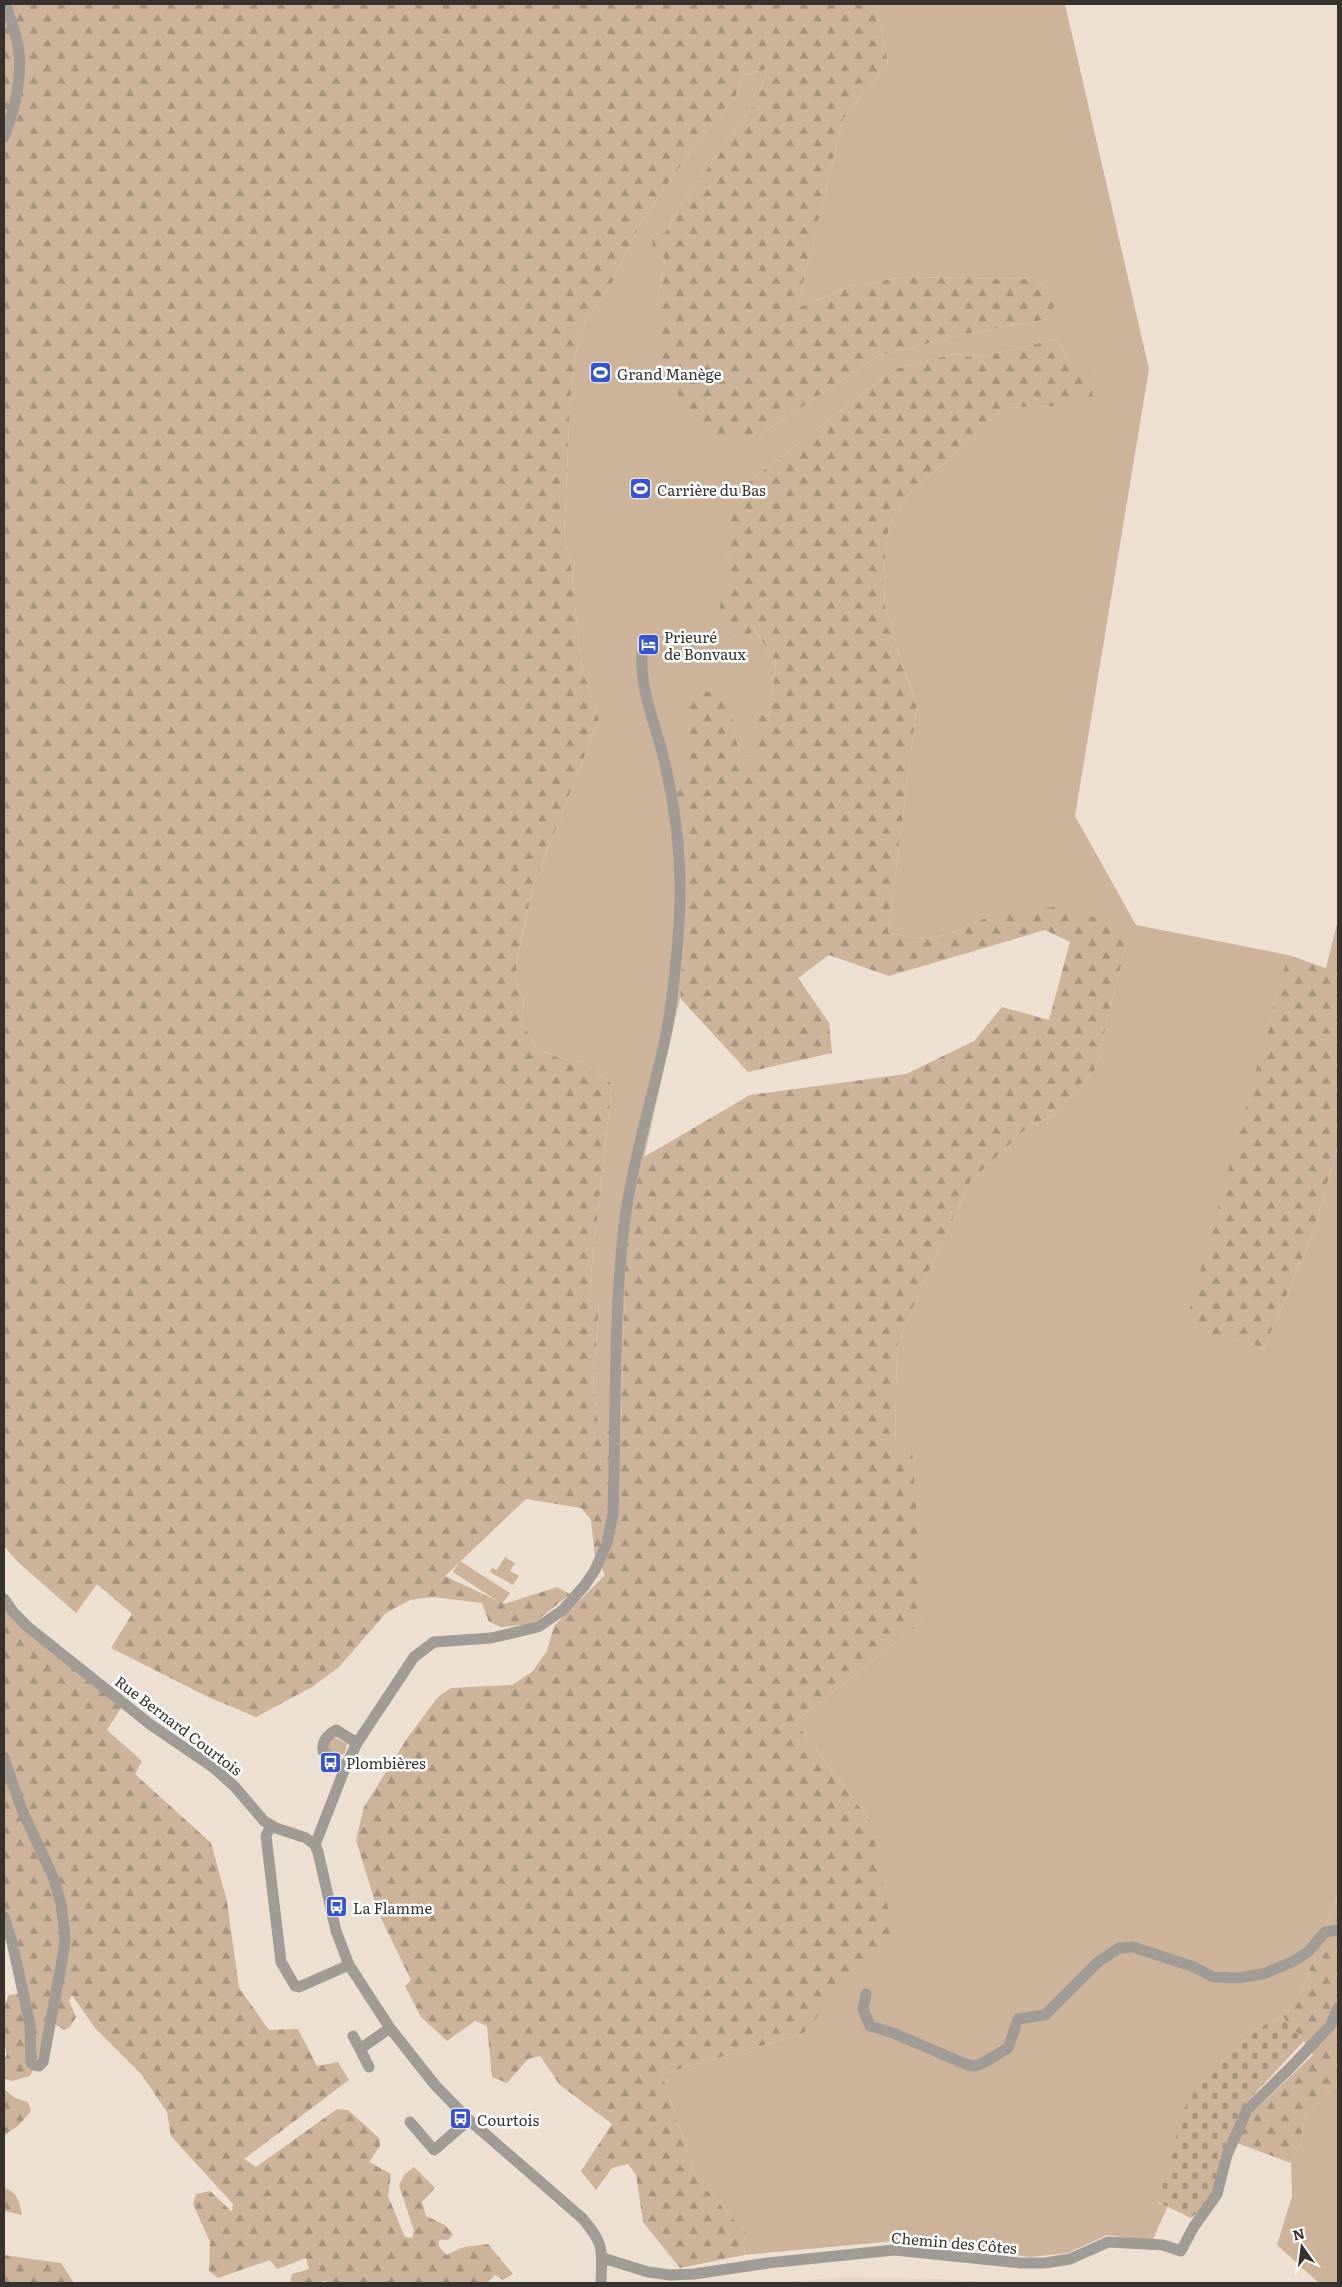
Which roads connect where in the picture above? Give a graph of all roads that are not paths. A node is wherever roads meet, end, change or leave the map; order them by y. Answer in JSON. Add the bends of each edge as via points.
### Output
{"nodes":[{"id":1,"x":6,"y":4,"type":"edge"},
{"id":2,"x":4,"y":137,"type":"edge"},
{"id":3,"x":642,"y":654,"type":"dead end"},
{"id":4,"x":4,"y":1599,"type":"edge"},
{"id":5,"x":357,"y":1743,"type":"junction"},
{"id":6,"x":4,"y":1759,"type":"edge"},
{"id":7,"x":345,"y":1768,"type":"junction"},
{"id":8,"x":271,"y":1825,"type":"junction"},
{"id":9,"x":315,"y":1845,"type":"junction"},
{"id":10,"x":4,"y":1917,"type":"edge"},
{"id":11,"x":1338,"y":1930,"type":"edge"},
{"id":12,"x":350,"y":1965,"type":"junction"},
{"id":13,"x":866,"y":1994,"type":"dead end"},
{"id":14,"x":1338,"y":2008,"type":"edge"},
{"id":15,"x":390,"y":2028,"type":"junction"},
{"id":16,"x":353,"y":2036,"type":"dead end"},
{"id":17,"x":360,"y":2049,"type":"junction"},
{"id":18,"x":369,"y":2067,"type":"dead end"},
{"id":19,"x":469,"y":2120,"type":"junction"},
{"id":20,"x":410,"y":2122,"type":"dead end"},
{"id":21,"x":603,"y":2258,"type":"junction"},
{"id":22,"x":598,"y":2281,"type":"edge"}],
"edges":[{"from":1,"to":2,"type":"street","via":[[19,52],[14,109]]},
{"from":3,"to":5,"type":"street","via":[[645,699],[665,762],[676,812],[680,844],[680,903],[666,1031],[624,1226],[617,1326],[616,1434],[607,1543],[585,1585],[563,1610],[538,1627],[491,1638],[434,1642],[414,1657]]},
{"from":4,"to":8,"type":"street","name":"Rue Bernard Courtois","via":[[28,1626],[85,1672],[151,1725],[214,1768]]},
{"from":5,"to":7,"type":"street"},
{"from":5,"to":7,"type":"street","via":[[336,1730],[322,1743],[323,1751]]},
{"from":6,"to":10,"type":"street","via":[[22,1810],[54,1879],[64,1926],[61,1966],[43,2062],[39,2066],[31,2062],[30,2024]]},
{"from":7,"to":9,"type":"street"},
{"from":8,"to":9,"type":"street","name":"Rue Bernard Courtois","via":[[306,1838]]},
{"from":8,"to":12,"type":"street","via":[[266,1836],[278,1940],[281,1962],[291,1981],[300,1987]]},
{"from":9,"to":12,"type":"street","via":[[336,1931]]},
{"from":11,"to":13,"type":"street","via":[[1325,1932],[1309,1951],[1280,1968],[1236,1978],[1213,1977],[1133,1947],[1119,1948],[1098,1962],[1045,2016],[1018,2019],[1008,2048],[975,2066],[870,2026],[863,2009]]},
{"from":12,"to":15,"type":"street"},
{"from":14,"to":21,"type":"street","name":"Chemin des Côtes","via":[[1330,2026],[1247,2110],[1226,2155],[1217,2194],[1181,2251],[1163,2246],[1108,2242],[1070,2259],[1020,2263],[894,2250],[768,2262],[694,2274],[648,2272]]},
{"from":15,"to":17,"type":"street"},
{"from":15,"to":19,"type":"street","via":[[434,2085]]},
{"from":16,"to":17,"type":"street"},
{"from":17,"to":18,"type":"street"},
{"from":19,"to":20,"type":"street","via":[[434,2150]]},
{"from":19,"to":21,"type":"street","via":[[582,2218],[597,2238]]},
{"from":21,"to":22,"type":"street"}]}
